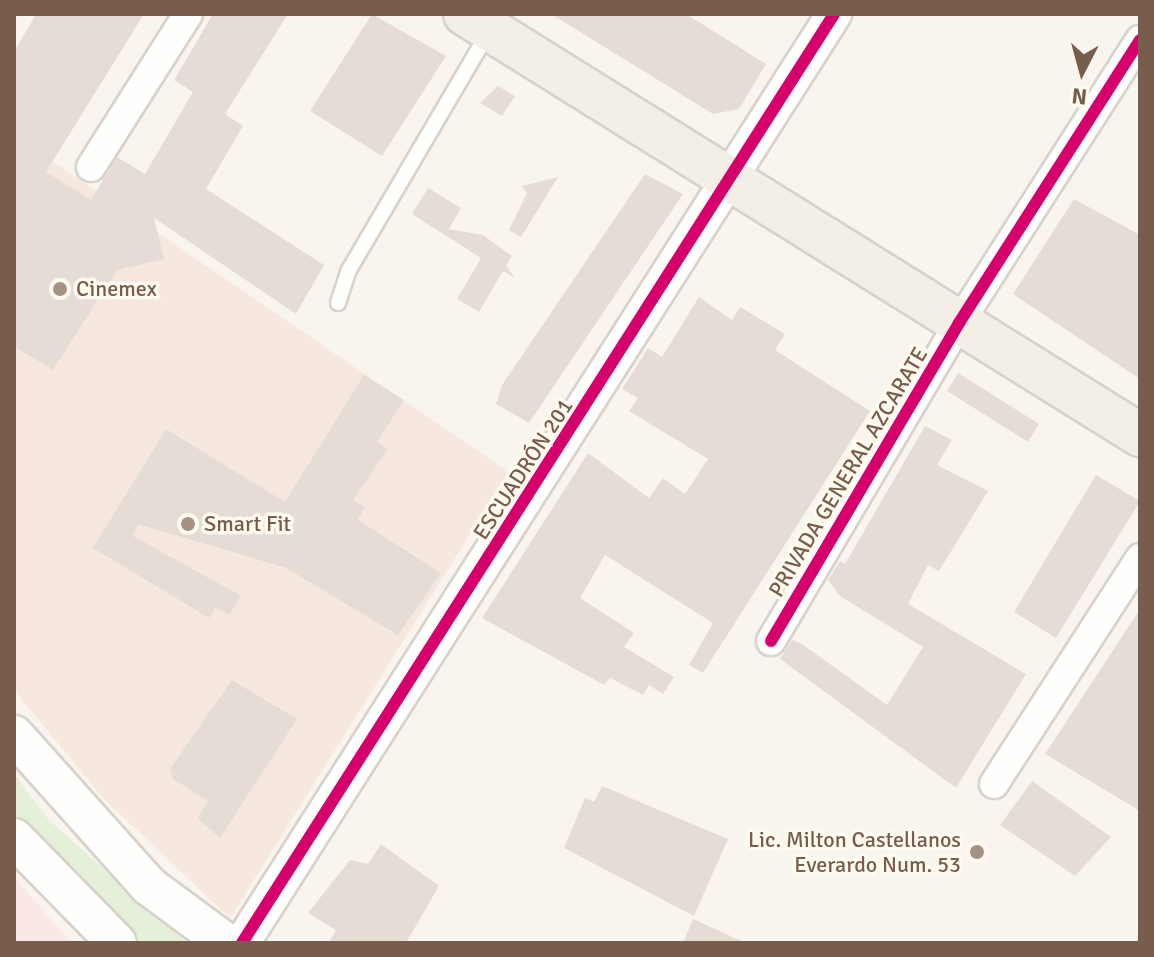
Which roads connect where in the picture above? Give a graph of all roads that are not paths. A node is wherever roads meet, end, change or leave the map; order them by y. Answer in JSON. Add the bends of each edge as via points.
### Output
{"nodes":[{"id":1,"x":188,"y":14,"type":"edge"},
{"id":2,"x":834,"y":14,"type":"edge"},
{"id":3,"x":485,"y":20,"type":"edge"},
{"id":4,"x":1140,"y":40,"type":"edge"},
{"id":5,"x":91,"y":167,"type":"dead end"},
{"id":6,"x":732,"y":178,"type":"junction"},
{"id":7,"x":338,"y":303,"type":"dead end"},
{"id":8,"x":959,"y":323,"type":"junction"},
{"id":9,"x":1140,"y":435,"type":"edge"},
{"id":10,"x":1140,"y":558,"type":"edge"},
{"id":11,"x":771,"y":641,"type":"dead end"},
{"id":12,"x":14,"y":735,"type":"edge"},
{"id":13,"x":994,"y":784,"type":"dead end"},
{"id":14,"x":14,"y":838,"type":"edge"},
{"id":15,"x":107,"y":942,"type":"edge"},
{"id":16,"x":226,"y":943,"type":"edge"},
{"id":17,"x":242,"y":943,"type":"edge"}],
"edges":[{"from":1,"to":5,"type":"street"},
{"from":2,"to":6,"type":"street","name":"ESCUADRÓN 201"},
{"from":3,"to":6,"type":"main road"},
{"from":3,"to":7,"type":"lane","via":[[349,270]]},
{"from":4,"to":8,"type":"street","name":"PRIVADA GENERAL AZCARATE"},
{"from":6,"to":8,"type":"main road"},
{"from":6,"to":17,"type":"street","name":"ESCUADRÓN 201"},
{"from":8,"to":9,"type":"main road"},
{"from":8,"to":11,"type":"street","name":"PRIVADA GENERAL AZCARATE"},
{"from":10,"to":13,"type":"street"},
{"from":12,"to":16,"type":"main road","via":[[149,886]]},
{"from":14,"to":15,"type":"main road"}]}
